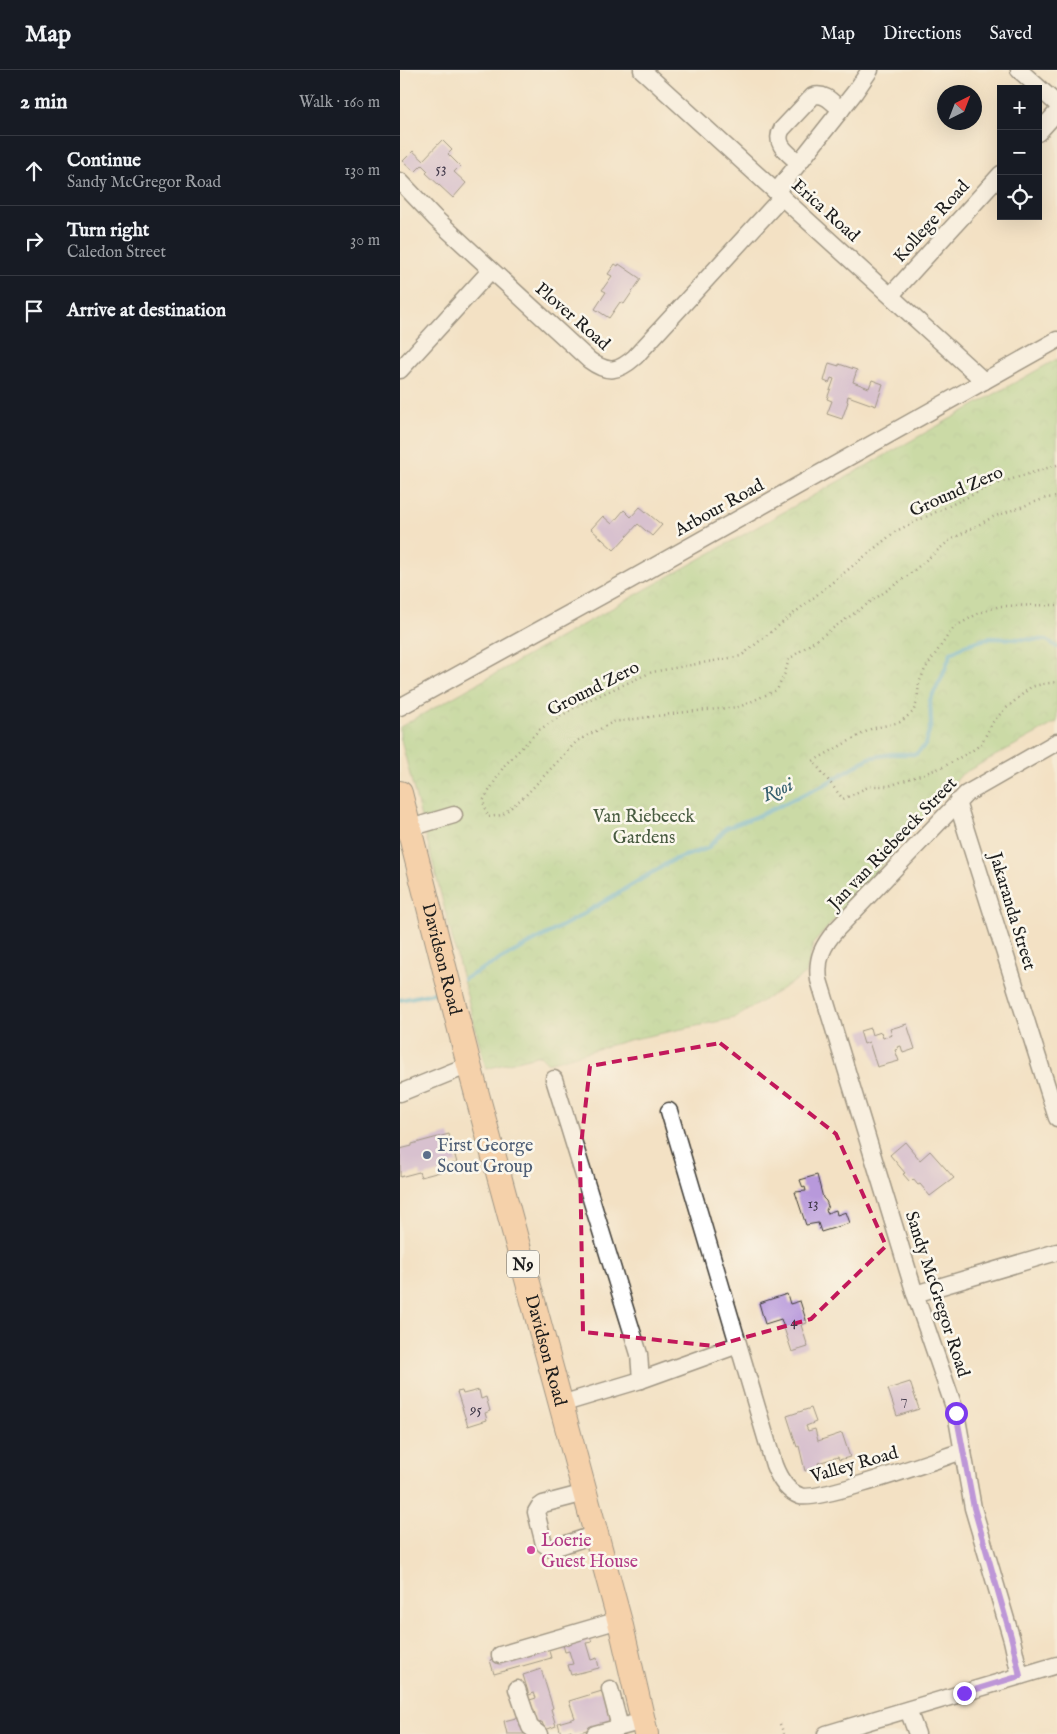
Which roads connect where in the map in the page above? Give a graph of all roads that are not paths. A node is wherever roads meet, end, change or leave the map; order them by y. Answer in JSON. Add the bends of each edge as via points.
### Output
{"nodes":[{"id":1,"x":642,"y":70,"type":"edge"},
{"id":2,"x":870,"y":70,"type":"edge"},
{"id":3,"x":1019,"y":70,"type":"edge"},
{"id":4,"x":1057,"y":104,"type":"edge"},
{"id":5,"x":841,"y":110,"type":"junction"},
{"id":6,"x":1057,"y":112,"type":"edge"},
{"id":7,"x":1041,"y":130,"type":"edge"},
{"id":8,"x":799,"y":163,"type":"junction"},
{"id":9,"x":1000,"y":175,"type":"edge"},
{"id":10,"x":400,"y":181,"type":"edge"},
{"id":11,"x":779,"y":195,"type":"junction"},
{"id":12,"x":491,"y":270,"type":"junction"},
{"id":13,"x":891,"y":295,"type":"junction"},
{"id":14,"x":1057,"y":340,"type":"edge"},
{"id":15,"x":400,"y":370,"type":"edge"},
{"id":16,"x":984,"y":381,"type":"junction"},
{"id":17,"x":400,"y":707,"type":"edge"},
{"id":18,"x":1057,"y":742,"type":"edge"},
{"id":19,"x":400,"y":793,"type":"edge"},
{"id":20,"x":957,"y":802,"type":"junction"},
{"id":21,"x":454,"y":815,"type":"dead end"},
{"id":22,"x":410,"y":828,"type":"junction"},
{"id":23,"x":820,"y":955,"type":"joint"},
{"id":24,"x":469,"y":1065,"type":"junction"},
{"id":25,"x":554,"y":1079,"type":"dead end"},
{"id":26,"x":400,"y":1092,"type":"edge"},
{"id":27,"x":669,"y":1111,"type":"dead end"},
{"id":28,"x":1057,"y":1118,"type":"edge"},
{"id":29,"x":1057,"y":1252,"type":"edge"},
{"id":30,"x":915,"y":1294,"type":"junction"},
{"id":31,"x":738,"y":1345,"type":"junction"},
{"id":32,"x":640,"y":1380,"type":"junction"},
{"id":33,"x":562,"y":1404,"type":"junction"},
{"id":34,"x":963,"y":1451,"type":"junction"},
{"id":35,"x":585,"y":1493,"type":"junction"},
{"id":36,"x":596,"y":1534,"type":"junction"},
{"id":37,"x":619,"y":1620,"type":"junction"},
{"id":38,"x":500,"y":1655,"type":"dead end"},
{"id":39,"x":1057,"y":1665,"type":"edge"},
{"id":40,"x":1020,"y":1676,"type":"junction"},
{"id":41,"x":517,"y":1689,"type":"dead end"},
{"id":42,"x":610,"y":1689,"type":"dead end"},
{"id":43,"x":908,"y":1710,"type":"junction"},
{"id":44,"x":620,"y":1727,"type":"junction"},
{"id":45,"x":644,"y":1727,"type":"edge"},
{"id":46,"x":539,"y":1734,"type":"edge"},
{"id":47,"x":595,"y":1734,"type":"edge"},
{"id":48,"x":826,"y":1734,"type":"edge"},
{"id":49,"x":917,"y":1734,"type":"edge"}],
"edges":[{"from":1,"to":11,"type":"street","name":"Erica Road"},
{"from":2,"to":5,"type":"street","name":"Plover Road"},
{"from":3,"to":4,"type":"street"},
{"from":5,"to":8,"type":"street","name":"Plover Road"},
{"from":5,"to":8,"type":"street","via":[[823,95],[813,96],[782,129],[779,142],[782,148]]},
{"from":6,"to":7,"type":"street"},
{"from":8,"to":11,"type":"street","name":"Plover Road"},
{"from":9,"to":13,"type":"street","name":"Kollege Road"},
{"from":10,"to":12,"type":"street","name":"Plover Road"},
{"from":11,"to":12,"type":"street","name":"Plover Road","via":[[621,369],[606,369],[588,360]]},
{"from":11,"to":13,"type":"street","name":"Erica Road"},
{"from":12,"to":15,"type":"street"},
{"from":13,"to":16,"type":"street","name":"Erica Road"},
{"from":14,"to":16,"type":"street","name":"Arbour Road"},
{"from":16,"to":17,"type":"street","name":"Arbour Road"},
{"from":18,"to":20,"type":"street","name":"Jan van Riebeeck Street","via":[[977,786]]},
{"from":19,"to":22,"type":"highway","name":"Davidson Road","number":"N9"},
{"from":20,"to":23,"type":"street","name":"Jan van Riebeeck Street","via":[[837,929]]},
{"from":20,"to":28,"type":"street","name":"Jakaranda Street"},
{"from":21,"to":22,"type":"street"},
{"from":22,"to":24,"type":"highway","name":"Davidson Road","number":"N9"},
{"from":23,"to":30,"type":"street","name":"Sandy McGregor Road","via":[[819,980]]},
{"from":24,"to":26,"type":"street"},
{"from":24,"to":33,"type":"highway","name":"Davidson Road","number":"N9"},
{"from":25,"to":32,"type":"street","via":[[639,1354]]},
{"from":27,"to":31,"type":"street","name":"Valley Road"},
{"from":29,"to":30,"type":"street"},
{"from":30,"to":34,"type":"street","name":"Sandy McGregor Road","via":[[956,1413]]},
{"from":31,"to":32,"type":"street"},
{"from":31,"to":34,"type":"street","name":"Valley Road","via":[[779,1478],[799,1496],[807,1498],[851,1487]]},
{"from":32,"to":33,"type":"street"},
{"from":33,"to":35,"type":"highway","name":"Davidson Road","number":"N9"},
{"from":34,"to":40,"type":"street","name":"Sandy McGregor Road","via":[[974,1508]]},
{"from":35,"to":36,"type":"highway","name":"Davidson Road","number":"N9"},
{"from":35,"to":36,"type":"street","via":[[538,1507],[536,1512],[544,1544],[551,1549]]},
{"from":36,"to":37,"type":"highway","name":"Davidson Road","number":"N9"},
{"from":37,"to":38,"type":"street"},
{"from":37,"to":45,"type":"highway","name":"Davidson Road","number":"N9"},
{"from":39,"to":40,"type":"street"},
{"from":40,"to":43,"type":"street"},
{"from":41,"to":46,"type":"street","via":[[530,1727]]},
{"from":42,"to":44,"type":"street"},
{"from":43,"to":48,"type":"street"},
{"from":43,"to":49,"type":"street"},
{"from":44,"to":45,"type":"street"},
{"from":44,"to":47,"type":"street"}]}
